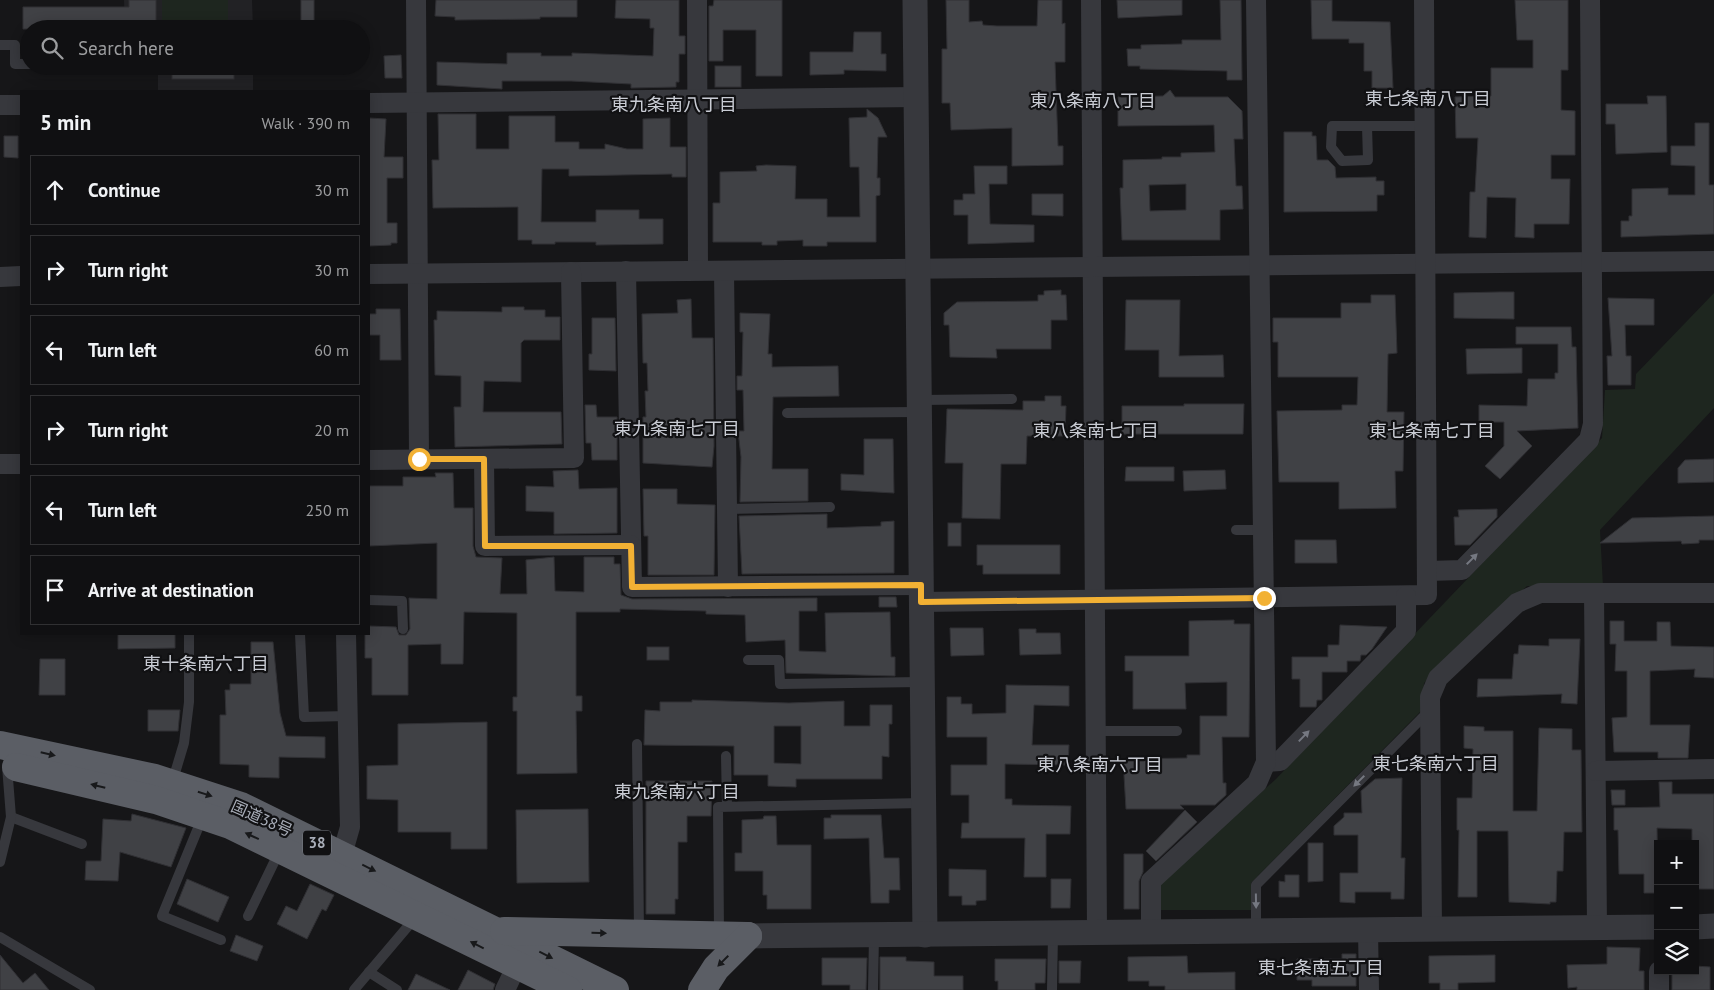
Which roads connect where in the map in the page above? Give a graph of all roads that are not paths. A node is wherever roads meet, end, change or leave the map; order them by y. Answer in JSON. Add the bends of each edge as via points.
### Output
{"nodes":[{"id":1,"x":416,"y":0,"type":"edge"},
{"id":2,"x":697,"y":0,"type":"edge"},
{"id":3,"x":915,"y":0,"type":"edge"},
{"id":4,"x":1091,"y":0,"type":"edge"},
{"id":5,"x":1256,"y":0,"type":"edge"},
{"id":6,"x":1424,"y":0,"type":"edge"},
{"id":7,"x":1590,"y":0,"type":"edge"},
{"id":8,"x":0,"y":44,"type":"edge"},
{"id":9,"x":20,"y":64,"type":"edge"},
{"id":10,"x":917,"y":97,"type":"junction"},
{"id":11,"x":696,"y":100,"type":"junction"},
{"id":12,"x":370,"y":103,"type":"edge"},
{"id":13,"x":416,"y":103,"type":"junction"},
{"id":14,"x":0,"y":105,"type":"edge"},
{"id":15,"x":20,"y":105,"type":"edge"},
{"id":16,"x":1367,"y":126,"type":"junction"},
{"id":17,"x":1424,"y":126,"type":"junction"},
{"id":18,"x":1714,"y":261,"type":"edge"},
{"id":19,"x":1592,"y":263,"type":"junction"},
{"id":20,"x":1425,"y":264,"type":"junction"},
{"id":21,"x":1259,"y":265,"type":"junction"},
{"id":22,"x":1094,"y":266,"type":"junction"},
{"id":23,"x":698,"y":270,"type":"junction"},
{"id":24,"x":918,"y":270,"type":"junction"},
{"id":25,"x":626,"y":271,"type":"junction"},
{"id":26,"x":724,"y":271,"type":"junction"},
{"id":27,"x":571,"y":272,"type":"junction"},
{"id":28,"x":418,"y":273,"type":"junction"},
{"id":29,"x":370,"y":274,"type":"edge"},
{"id":30,"x":20,"y":276,"type":"edge"},
{"id":31,"x":0,"y":277,"type":"edge"},
{"id":32,"x":1012,"y":399,"type":"dead end"},
{"id":33,"x":920,"y":406,"type":"junction"},
{"id":34,"x":787,"y":414,"type":"dead end"},
{"id":35,"x":419,"y":459,"type":"junction"},
{"id":36,"x":484,"y":459,"type":"junction"},
{"id":37,"x":370,"y":460,"type":"edge"},
{"id":38,"x":0,"y":464,"type":"edge"},
{"id":39,"x":20,"y":464,"type":"edge"},
{"id":40,"x":830,"y":507,"type":"dead end"},
{"id":41,"x":727,"y":509,"type":"junction"},
{"id":42,"x":1236,"y":530,"type":"dead end"},
{"id":43,"x":1263,"y":530,"type":"junction"},
{"id":44,"x":631,"y":546,"type":"junction"},
{"id":45,"x":1428,"y":571,"type":"junction"},
{"id":46,"x":728,"y":587,"type":"junction"},
{"id":47,"x":921,"y":593,"type":"junction"},
{"id":48,"x":1594,"y":593,"type":"junction"},
{"id":49,"x":1714,"y":593,"type":"edge"},
{"id":50,"x":1406,"y":596,"type":"junction"},
{"id":51,"x":1097,"y":598,"type":"junction"},
{"id":52,"x":1264,"y":598,"type":"junction"},
{"id":53,"x":370,"y":600,"type":"edge"},
{"id":54,"x":403,"y":629,"type":"dead end"},
{"id":55,"x":189,"y":635,"type":"edge"},
{"id":56,"x":300,"y":635,"type":"edge"},
{"id":57,"x":346,"y":635,"type":"edge"},
{"id":58,"x":748,"y":660,"type":"dead end"},
{"id":59,"x":921,"y":682,"type":"junction"},
{"id":60,"x":1430,"y":709,"type":"junction"},
{"id":61,"x":348,"y":716,"type":"junction"},
{"id":62,"x":1097,"y":731,"type":"junction"},
{"id":63,"x":1177,"y":731,"type":"dead end"},
{"id":64,"x":637,"y":744,"type":"dead end"},
{"id":65,"x":726,"y":756,"type":"dead end"},
{"id":66,"x":2,"y":758,"type":"edge"},
{"id":67,"x":1266,"y":762,"type":"junction"},
{"id":68,"x":1714,"y":769,"type":"edge"},
{"id":69,"x":1596,"y":771,"type":"junction"},
{"id":70,"x":172,"y":783,"type":"junction"},
{"id":71,"x":923,"y":803,"type":"junction"},
{"id":72,"x":727,"y":806,"type":"junction"},
{"id":73,"x":203,"y":815,"type":"junction"},
{"id":74,"x":11,"y":818,"type":"junction"},
{"id":75,"x":82,"y":844,"type":"dead end"},
{"id":76,"x":281,"y":849,"type":"junction"},
{"id":77,"x":342,"y":855,"type":"junction"},
{"id":78,"x":0,"y":862,"type":"edge"},
{"id":79,"x":417,"y":915,"type":"junction"},
{"id":80,"x":248,"y":916,"type":"dead end"},
{"id":81,"x":1714,"y":926,"type":"edge"},
{"id":82,"x":1597,"y":927,"type":"junction"},
{"id":83,"x":1654,"y":927,"type":"edge"},
{"id":84,"x":1699,"y":927,"type":"edge"},
{"id":85,"x":1368,"y":929,"type":"junction"},
{"id":86,"x":1432,"y":929,"type":"junction"},
{"id":87,"x":1256,"y":930,"type":"junction"},
{"id":88,"x":498,"y":931,"type":"junction"},
{"id":89,"x":1097,"y":932,"type":"junction"},
{"id":90,"x":1151,"y":932,"type":"junction"},
{"id":91,"x":1053,"y":933,"type":"junction"},
{"id":92,"x":639,"y":934,"type":"junction"},
{"id":93,"x":874,"y":935,"type":"junction"},
{"id":94,"x":925,"y":935,"type":"junction"},
{"id":95,"x":719,"y":936,"type":"junction"},
{"id":96,"x":748,"y":936,"type":"junction"},
{"id":97,"x":0,"y":937,"type":"edge"},
{"id":98,"x":221,"y":940,"type":"dead end"},
{"id":99,"x":517,"y":965,"type":"junction"},
{"id":100,"x":369,"y":972,"type":"junction"},
{"id":101,"x":1659,"y":975,"type":"edge"},
{"id":102,"x":90,"y":990,"type":"edge"},
{"id":103,"x":354,"y":990,"type":"edge"},
{"id":104,"x":397,"y":990,"type":"edge"},
{"id":105,"x":504,"y":990,"type":"edge"},
{"id":106,"x":568,"y":990,"type":"edge"},
{"id":107,"x":615,"y":990,"type":"edge"},
{"id":108,"x":702,"y":990,"type":"edge"},
{"id":109,"x":873,"y":990,"type":"edge"},
{"id":110,"x":1052,"y":990,"type":"edge"},
{"id":111,"x":1369,"y":990,"type":"edge"},
{"id":112,"x":1660,"y":990,"type":"edge"}],
"edges":[{"from":1,"to":13,"type":"street"},
{"from":2,"to":11,"type":"street"},
{"from":3,"to":10,"type":"street"},
{"from":4,"to":22,"type":"street"},
{"from":5,"to":21,"type":"street"},
{"from":6,"to":17,"type":"street"},
{"from":7,"to":19,"type":"street"},
{"from":8,"to":9,"type":"lane","via":[[15,45],[15,64]]},
{"from":10,"to":11,"type":"street"},
{"from":10,"to":24,"type":"street"},
{"from":11,"to":13,"type":"street"},
{"from":11,"to":23,"type":"street"},
{"from":12,"to":13,"type":"street"},
{"from":13,"to":28,"type":"street"},
{"from":14,"to":15,"type":"street"},
{"from":16,"to":16,"type":"lane","via":[[1368,160],[1342,161],[1332,147],[1332,126]]},
{"from":16,"to":17,"type":"lane"},
{"from":17,"to":20,"type":"street"},
{"from":18,"to":19,"type":"street"},
{"from":19,"to":20,"type":"street"},
{"from":45,"to":19,"type":"street","one_way":true,"via":[[1462,570],[1589,440],[1593,424]]},
{"from":20,"to":21,"type":"street"},
{"from":20,"to":45,"type":"street"},
{"from":21,"to":22,"type":"street"},
{"from":21,"to":43,"type":"street"},
{"from":22,"to":24,"type":"street"},
{"from":22,"to":51,"type":"street"},
{"from":23,"to":25,"type":"street"},
{"from":23,"to":26,"type":"street"},
{"from":24,"to":26,"type":"street"},
{"from":24,"to":33,"type":"street"},
{"from":25,"to":27,"type":"street"},
{"from":25,"to":44,"type":"street"},
{"from":26,"to":41,"type":"street"},
{"from":27,"to":28,"type":"street"},
{"from":27,"to":36,"type":"street","via":[[574,458]]},
{"from":28,"to":29,"type":"street"},
{"from":28,"to":35,"type":"street"},
{"from":30,"to":31,"type":"street"},
{"from":32,"to":33,"type":"lane"},
{"from":33,"to":34,"type":"lane"},
{"from":33,"to":47,"type":"street"},
{"from":35,"to":36,"type":"street"},
{"from":35,"to":37,"type":"street"},
{"from":36,"to":44,"type":"street","via":[[485,546]]},
{"from":38,"to":39,"type":"street"},
{"from":40,"to":41,"type":"lane"},
{"from":41,"to":46,"type":"street"},
{"from":42,"to":43,"type":"lane"},
{"from":43,"to":52,"type":"street"},
{"from":44,"to":46,"type":"street","via":[[632,587]]},
{"from":45,"to":50,"type":"street","via":[[1427,595]]},
{"from":46,"to":47,"type":"street"},
{"from":47,"to":51,"type":"street"},
{"from":47,"to":59,"type":"street"},
{"from":48,"to":49,"type":"street"},
{"from":48,"to":60,"type":"street","via":[[1540,594],[1517,603],[1438,678],[1430,696]]},
{"from":48,"to":69,"type":"street"},
{"from":50,"to":52,"type":"street"},
{"from":67,"to":50,"type":"street","one_way":true,"via":[[1280,761],[1406,630]]},
{"from":51,"to":52,"type":"street"},
{"from":51,"to":62,"type":"street"},
{"from":52,"to":67,"type":"street"},
{"from":53,"to":54,"type":"lane","via":[[402,600]]},
{"from":55,"to":70,"type":"lane","via":[[189,702],[184,743]]},
{"from":56,"to":61,"type":"lane","via":[[304,717]]},
{"from":57,"to":61,"type":"street"},
{"from":58,"to":59,"type":"lane","via":[[779,660],[780,684]]},
{"from":59,"to":71,"type":"street"},
{"from":60,"to":86,"type":"street"},
{"from":60,"to":87,"type":"lane","one_way":true,"via":[[1256,885]]},
{"from":61,"to":77,"type":"street","via":[[350,827]]},
{"from":62,"to":63,"type":"lane"},
{"from":62,"to":89,"type":"street"},
{"from":64,"to":92,"type":"lane"},
{"from":65,"to":72,"type":"lane"},
{"from":66,"to":70,"type":"highway","name":"国道38号","number":"38","one_way":true,"via":[[55,755]]},
{"from":73,"to":66,"type":"highway","name":"国道38号","number":"38","one_way":true,"via":[[34,770]]},
{"from":66,"to":74,"type":"lane"},
{"from":67,"to":90,"type":"street","via":[[1257,783],[1151,881]]},
{"from":68,"to":69,"type":"street"},
{"from":69,"to":82,"type":"street"},
{"from":70,"to":77,"type":"highway","name":"国道38号","number":"38","one_way":true,"via":[[240,806]]},
{"from":71,"to":72,"type":"lane"},
{"from":71,"to":94,"type":"street"},
{"from":72,"to":95,"type":"lane","via":[[718,807]]},
{"from":76,"to":73,"type":"highway","name":"国道38号","number":"38","one_way":true},
{"from":73,"to":98,"type":"lane","via":[[162,916]]},
{"from":74,"to":75,"type":"lane"},
{"from":74,"to":78,"type":"lane"},
{"from":76,"to":79,"type":"highway","name":"国道38号","number":"38"},
{"from":76,"to":80,"type":"lane"},
{"from":77,"to":88,"type":"highway","name":"国道38号","number":"38","one_way":true},
{"from":99,"to":79,"type":"highway","name":"国道38号","number":"38","one_way":true},
{"from":79,"to":100,"type":"lane"},
{"from":81,"to":84,"type":"street"},
{"from":82,"to":83,"type":"street"},
{"from":82,"to":86,"type":"street"},
{"from":85,"to":86,"type":"street"},
{"from":85,"to":87,"type":"street"},
{"from":85,"to":111,"type":"street"},
{"from":87,"to":90,"type":"street"},
{"from":88,"to":92,"type":"highway","one_way":true},
{"from":88,"to":107,"type":"highway","name":"国道38号","number":"38","one_way":true},
{"from":89,"to":90,"type":"street"},
{"from":89,"to":91,"type":"street"},
{"from":91,"to":94,"type":"street"},
{"from":91,"to":110,"type":"lane"},
{"from":92,"to":95,"type":"highway"},
{"from":93,"to":94,"type":"street"},
{"from":93,"to":96,"type":"street"},
{"from":93,"to":109,"type":"lane"},
{"from":95,"to":96,"type":"highway"},
{"from":96,"to":108,"type":"highway","one_way":true,"via":[[716,968]]},
{"from":97,"to":102,"type":"lane"},
{"from":99,"to":105,"type":"street"},
{"from":99,"to":106,"type":"highway","name":"国道38号","number":"38"},
{"from":100,"to":103,"type":"lane"},
{"from":100,"to":104,"type":"lane"},
{"from":101,"to":112,"type":"street"}]}
